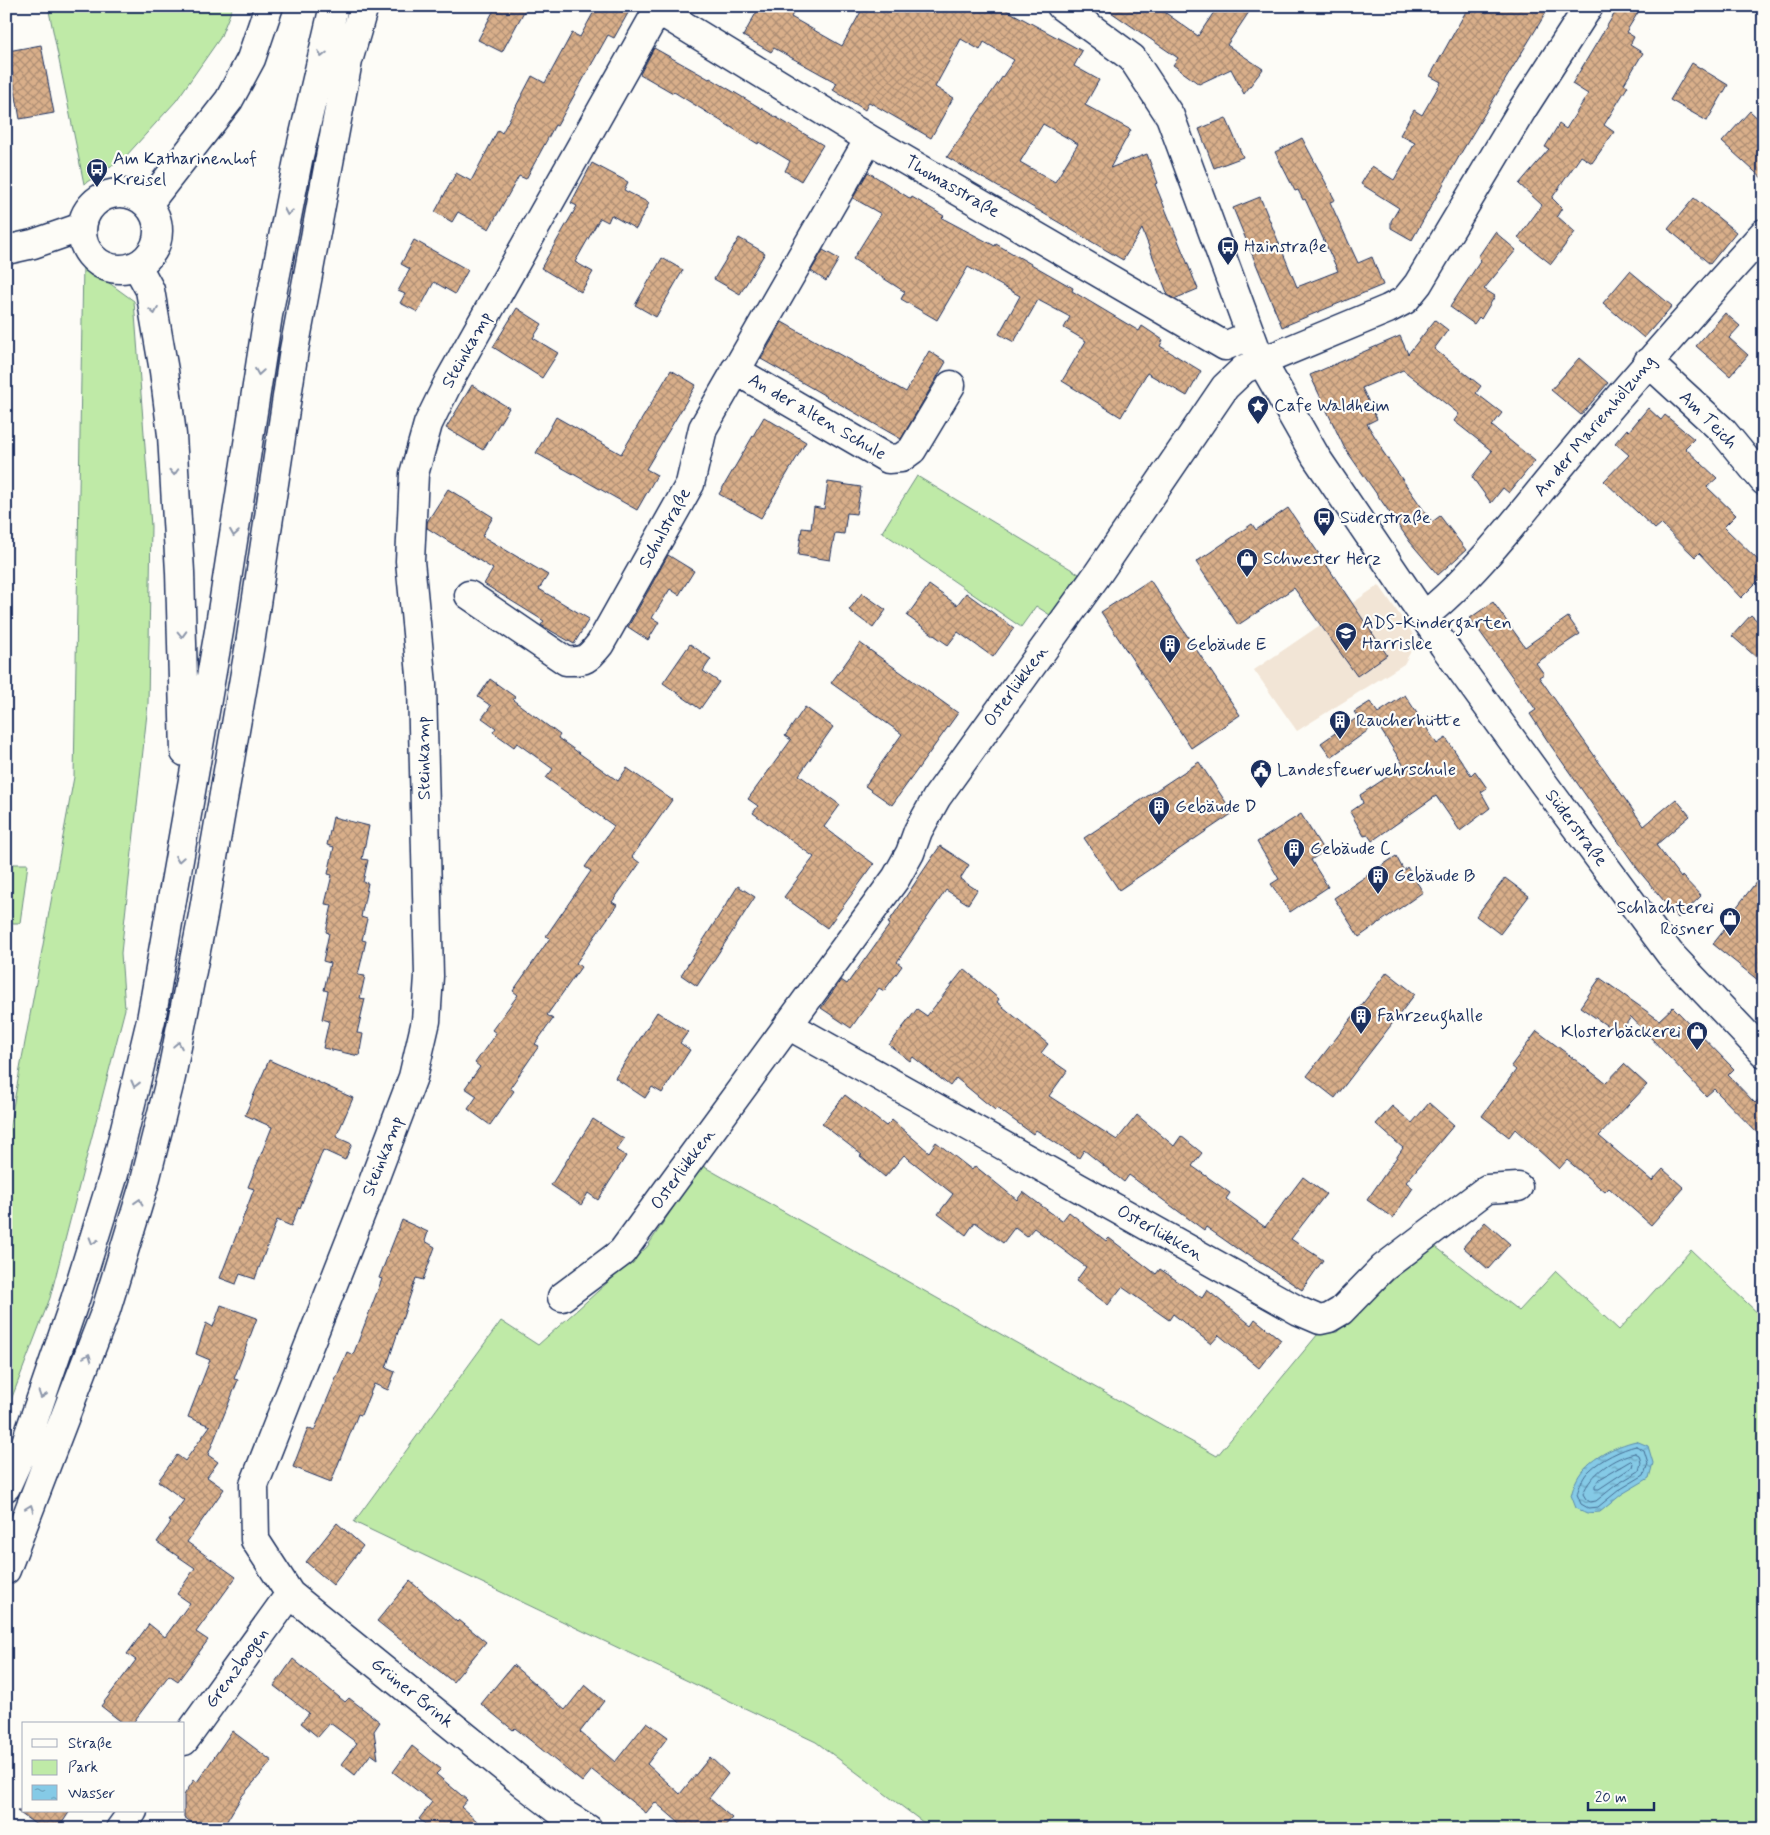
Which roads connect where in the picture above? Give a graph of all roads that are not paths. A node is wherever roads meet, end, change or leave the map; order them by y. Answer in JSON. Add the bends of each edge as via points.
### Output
{"nodes":[{"id":1,"x":269,"y":6,"type":"edge"},
{"id":2,"x":334,"y":6,"type":"edge"},
{"id":3,"x":364,"y":6,"type":"edge"},
{"id":4,"x":1061,"y":6,"type":"edge"},
{"id":5,"x":1589,"y":6,"type":"edge"},
{"id":6,"x":659,"y":8,"type":"edge"},
{"id":7,"x":869,"y":138,"type":"junction"},
{"id":8,"x":148,"y":204,"type":"junction"},
{"id":9,"x":82,"y":227,"type":"junction"},
{"id":10,"x":1764,"y":233,"type":"edge"},
{"id":11,"x":6,"y":250,"type":"edge"},
{"id":12,"x":137,"y":266,"type":"junction"},
{"id":13,"x":1251,"y":335,"type":"junction"},
{"id":14,"x":1261,"y":361,"type":"junction"},
{"id":15,"x":1648,"y":362,"type":"junction"},
{"id":16,"x":735,"y":370,"type":"junction"},
{"id":17,"x":950,"y":385,"type":"dead end"},
{"id":18,"x":1764,"y":481,"type":"edge"},
{"id":19,"x":469,"y":595,"type":"dead end"},
{"id":20,"x":1424,"y":616,"type":"junction"},
{"id":21,"x":187,"y":811,"type":"junction"},
{"id":22,"x":788,"y":1026,"type":"junction"},
{"id":23,"x":1764,"y":1053,"type":"edge"},
{"id":24,"x":1518,"y":1187,"type":"dead end"},
{"id":25,"x":562,"y":1297,"type":"dead end"},
{"id":26,"x":6,"y":1487,"type":"edge"},
{"id":27,"x":255,"y":1540,"type":"joint"},
{"id":28,"x":6,"y":1570,"type":"edge"},
{"id":29,"x":290,"y":1594,"type":"junction"},
{"id":30,"x":185,"y":1740,"type":"edge"},
{"id":31,"x":132,"y":1812,"type":"edge"},
{"id":32,"x":554,"y":1821,"type":"edge"},
{"id":33,"x":120,"y":1829,"type":"edge"},
{"id":34,"x":588,"y":1829,"type":"edge"}],
"edges":[{"from":1,"to":8,"type":"main road","via":[[251,59],[229,100]]},
{"from":2,"to":21,"type":"main road","one_way":true,"via":[[298,160],[268,315],[219,631]]},
{"from":28,"to":3,"type":"main road","one_way":true,"via":[[106,1310],[144,1185],[171,1077],[250,644],[294,350],[348,61]]},
{"from":4,"to":13,"type":"main road","name":"Süderstraße","via":[[1132,58],[1170,116]]},
{"from":5,"to":14,"type":"main road","via":[[1522,110],[1418,284],[1405,300],[1388,310]]},
{"from":6,"to":7,"type":"main road","name":"Thomasstraße"},
{"from":6,"to":27,"type":"main road","name":"Steinkamp","via":[[449,381],[428,424],[414,474],[410,561],[422,685],[429,976],[426,1022],[409,1086],[254,1485]]},
{"from":7,"to":13,"type":"main road","name":"Thomasstraße","via":[[1224,346]]},
{"from":7,"to":16,"type":"main road","name":"Schulstraße"},
{"from":8,"to":9,"type":"main road","via":[[126,193],[113,193],[92,205]]},
{"from":8,"to":12,"type":"main road","via":[[155,214],[158,238],[147,259]]},
{"from":9,"to":11,"type":"main road"},
{"from":9,"to":12,"type":"main road","via":[[86,250],[103,266],[114,269]]},
{"from":10,"to":15,"type":"main road","name":"An der Marienhölzung"},
{"from":12,"to":21,"type":"main road","one_way":true,"via":[[150,290],[172,435],[180,572]]},
{"from":13,"to":14,"type":"main road","name":"Süderstraße"},
{"from":14,"to":20,"type":"main road","name":"Süderstraße","via":[[1316,458]]},
{"from":14,"to":22,"type":"main road","name":"Osterlükken","via":[[1244,369],[1225,387],[1097,575],[937,796],[896,878]]},
{"from":15,"to":18,"type":"main road","name":"Am Teich","via":[[1722,430]]},
{"from":15,"to":20,"type":"main road","name":"An der Marienhölzung","via":[[1484,557],[1442,602]]},
{"from":16,"to":17,"type":"main road","name":"An der alten Schule","via":[[888,460],[901,458],[912,450]]},
{"from":16,"to":19,"type":"main road","name":"Schulstraße","via":[[703,428],[690,484],[600,644],[589,657],[580,662],[566,661]]},
{"from":20,"to":23,"type":"main road","name":"Süderstraße","via":[[1670,954]]},
{"from":21,"to":26,"type":"main road","one_way":true,"via":[[151,1020],[114,1174],[75,1300]]},
{"from":22,"to":24,"type":"main road","name":"Osterlükken","via":[[1320,1320],[1340,1311],[1383,1268],[1487,1189]]},
{"from":22,"to":25,"type":"main road","name":"Osterlükken","via":[[622,1252]]},
{"from":27,"to":29,"type":"main road","name":"Grüner Brink"},
{"from":29,"to":30,"type":"main road","name":"Grenzbogen"},
{"from":29,"to":32,"type":"main road","name":"Grüner Brink"},
{"from":31,"to":33,"type":"main road"},
{"from":32,"to":34,"type":"main road","name":"Grüner Brink"}]}
